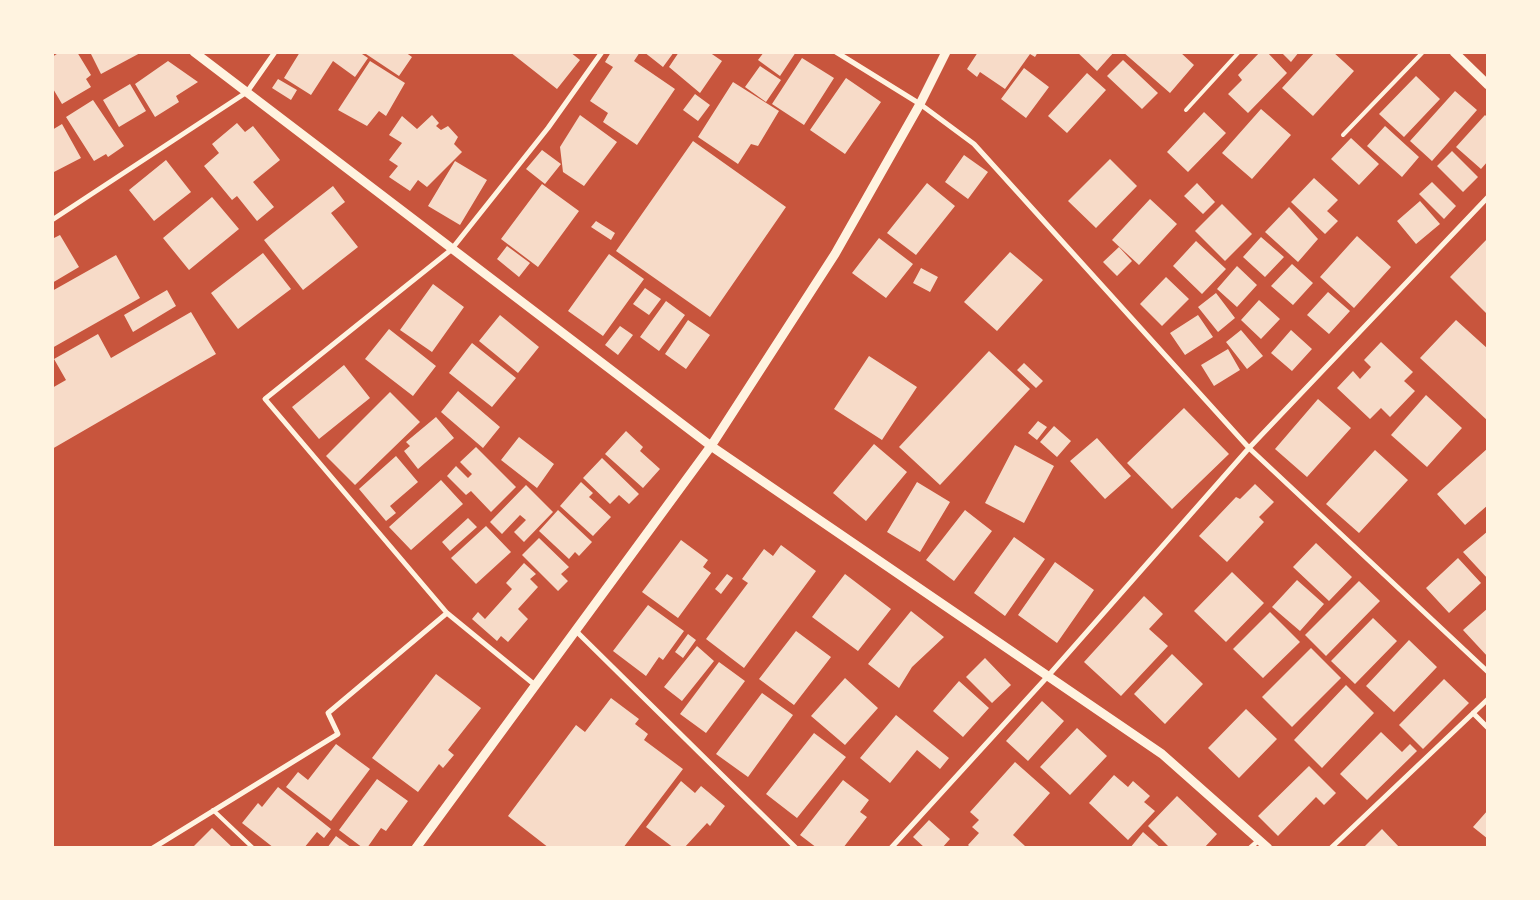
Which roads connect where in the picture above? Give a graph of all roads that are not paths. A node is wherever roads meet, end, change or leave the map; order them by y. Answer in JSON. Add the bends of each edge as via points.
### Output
{"nodes":[{"id":1,"x":194,"y":52,"type":"edge"},
{"id":2,"x":275,"y":52,"type":"edge"},
{"id":3,"x":602,"y":52,"type":"edge"},
{"id":4,"x":836,"y":52,"type":"edge"},
{"id":5,"x":946,"y":52,"type":"edge"},
{"id":6,"x":1239,"y":52,"type":"edge"},
{"id":7,"x":1423,"y":52,"type":"edge"},
{"id":8,"x":1454,"y":52,"type":"edge"},
{"id":9,"x":1488,"y":85,"type":"edge"},
{"id":10,"x":247,"y":92,"type":"junction"},
{"id":11,"x":920,"y":104,"type":"junction"},
{"id":12,"x":1186,"y":110,"type":"dead end"},
{"id":13,"x":1344,"y":134,"type":"dead end"},
{"id":14,"x":1488,"y":197,"type":"edge"},
{"id":15,"x":52,"y":220,"type":"edge"},
{"id":16,"x":451,"y":250,"type":"junction"},
{"id":17,"x":711,"y":446,"type":"junction"},
{"id":18,"x":1249,"y":448,"type":"junction"},
{"id":19,"x":447,"y":613,"type":"junction"},
{"id":20,"x":576,"y":630,"type":"junction"},
{"id":21,"x":1488,"y":672,"type":"edge"},
{"id":22,"x":1048,"y":676,"type":"junction"},
{"id":23,"x":536,"y":684,"type":"junction"},
{"id":24,"x":1488,"y":699,"type":"edge"},
{"id":25,"x":1472,"y":713,"type":"junction"},
{"id":26,"x":1488,"y":728,"type":"edge"},
{"id":27,"x":213,"y":810,"type":"junction"},
{"id":28,"x":1259,"y":840,"type":"junction"},
{"id":29,"x":153,"y":848,"type":"edge"},
{"id":30,"x":254,"y":848,"type":"edge"},
{"id":31,"x":416,"y":848,"type":"edge"},
{"id":32,"x":796,"y":848,"type":"edge"},
{"id":33,"x":891,"y":848,"type":"edge"},
{"id":34,"x":1250,"y":848,"type":"edge"},
{"id":35,"x":1268,"y":848,"type":"edge"},
{"id":36,"x":1331,"y":848,"type":"edge"}],
"edges":[{"from":1,"to":10,"type":"street"},
{"from":2,"to":10,"type":"street"},
{"from":3,"to":16,"type":"street","via":[[548,128]]},
{"from":4,"to":11,"type":"street"},
{"from":5,"to":11,"type":"street"},
{"from":6,"to":12,"type":"lane"},
{"from":7,"to":13,"type":"lane"},
{"from":8,"to":9,"type":"street"},
{"from":10,"to":15,"type":"street"},
{"from":10,"to":16,"type":"street"},
{"from":11,"to":17,"type":"street","via":[[835,254]]},
{"from":11,"to":18,"type":"street","via":[[974,144]]},
{"from":14,"to":18,"type":"street"},
{"from":16,"to":17,"type":"street"},
{"from":16,"to":19,"type":"street","via":[[266,399]]},
{"from":17,"to":20,"type":"street"},
{"from":17,"to":22,"type":"street"},
{"from":18,"to":21,"type":"street"},
{"from":18,"to":22,"type":"street"},
{"from":19,"to":23,"type":"street"},
{"from":19,"to":27,"type":"street","via":[[328,713],[338,734]]},
{"from":20,"to":23,"type":"street"},
{"from":20,"to":32,"type":"street"},
{"from":22,"to":28,"type":"street","via":[[1162,754]]},
{"from":22,"to":33,"type":"street"},
{"from":23,"to":31,"type":"street"},
{"from":24,"to":25,"type":"street"},
{"from":25,"to":26,"type":"street"},
{"from":25,"to":36,"type":"street"},
{"from":27,"to":29,"type":"street"},
{"from":27,"to":30,"type":"lane"},
{"from":28,"to":34,"type":"street"},
{"from":28,"to":35,"type":"street"}]}
